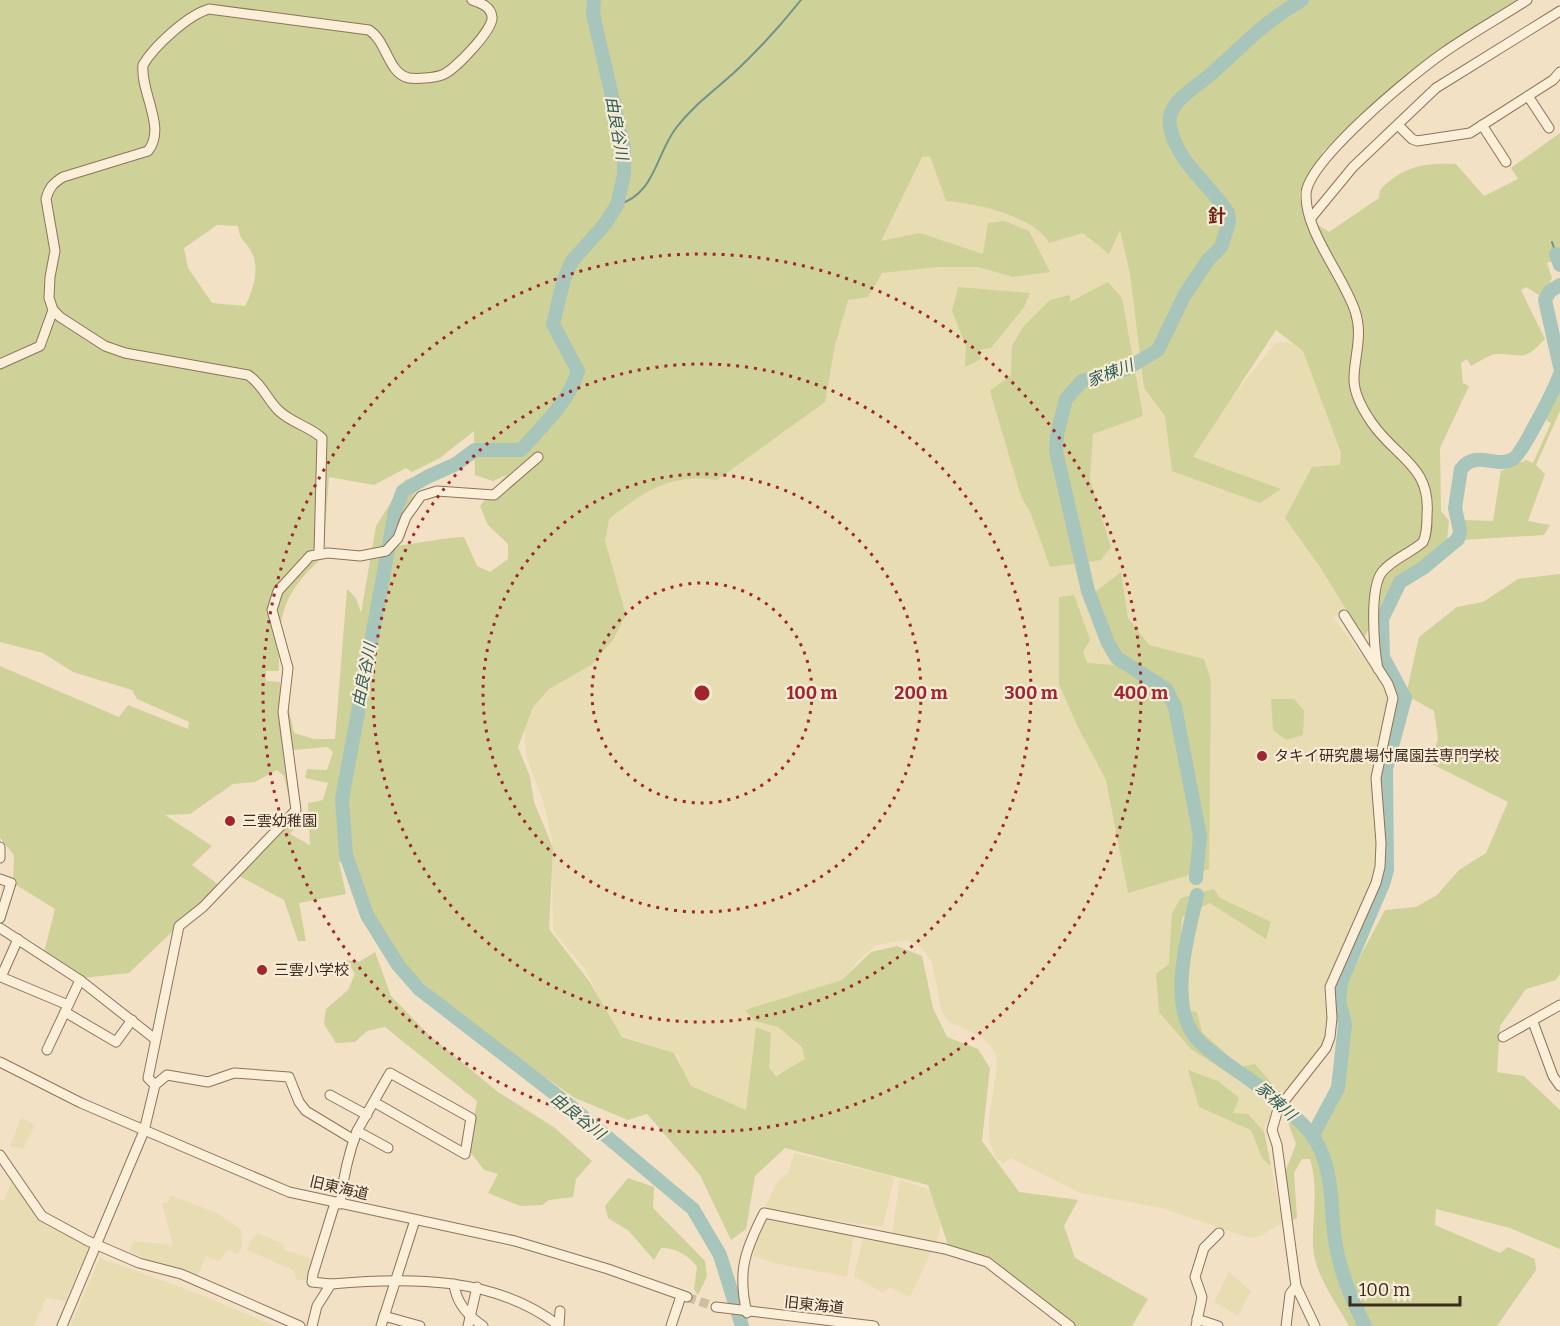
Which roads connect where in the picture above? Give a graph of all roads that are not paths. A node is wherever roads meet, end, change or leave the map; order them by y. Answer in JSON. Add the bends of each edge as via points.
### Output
{"nodes":[{"id":1,"x":472,"y":0,"type":"edge"},
{"id":2,"x":1523,"y":1,"type":"edge"},
{"id":3,"x":1560,"y":11,"type":"edge"},
{"id":4,"x":1560,"y":72,"type":"edge"},
{"id":5,"x":1528,"y":96,"type":"junction"},
{"id":6,"x":1398,"y":125,"type":"junction"},
{"id":7,"x":1482,"y":125,"type":"junction"},
{"id":8,"x":1549,"y":128,"type":"dead end"},
{"id":9,"x":1506,"y":162,"type":"dead end"},
{"id":10,"x":1311,"y":218,"type":"junction"},
{"id":11,"x":53,"y":310,"type":"junction"},
{"id":12,"x":0,"y":364,"type":"edge"},
{"id":13,"x":538,"y":457,"type":"dead end"},
{"id":14,"x":319,"y":553,"type":"junction"},
{"id":15,"x":1344,"y":615,"type":"dead end"},
{"id":16,"x":1378,"y":669,"type":"junction"},
{"id":17,"x":0,"y":847,"type":"edge"},
{"id":18,"x":0,"y":858,"type":"edge"},
{"id":19,"x":0,"y":879,"type":"edge"},
{"id":20,"x":0,"y":918,"type":"edge"},
{"id":21,"x":0,"y":928,"type":"edge"},
{"id":22,"x":18,"y":939,"type":"junction"},
{"id":23,"x":80,"y":980,"type":"junction"},
{"id":24,"x":1560,"y":1005,"type":"edge"},
{"id":25,"x":66,"y":1009,"type":"junction"},
{"id":26,"x":132,"y":1020,"type":"junction"},
{"id":27,"x":1533,"y":1022,"type":"junction"},
{"id":28,"x":1503,"y":1037,"type":"dead end"},
{"id":29,"x":156,"y":1039,"type":"junction"},
{"id":30,"x":47,"y":1050,"type":"dead end"},
{"id":31,"x":0,"y":1062,"type":"edge"},
{"id":32,"x":155,"y":1085,"type":"junction"},
{"id":33,"x":1560,"y":1086,"type":"edge"},
{"id":34,"x":330,"y":1095,"type":"dead end"},
{"id":35,"x":374,"y":1102,"type":"junction"},
{"id":36,"x":367,"y":1115,"type":"junction"},
{"id":37,"x":144,"y":1131,"type":"junction"},
{"id":38,"x":356,"y":1136,"type":"junction"},
{"id":39,"x":388,"y":1148,"type":"dead end"},
{"id":40,"x":0,"y":1155,"type":"edge"},
{"id":41,"x":337,"y":1203,"type":"junction"},
{"id":42,"x":415,"y":1221,"type":"junction"},
{"id":43,"x":1219,"y":1233,"type":"dead end"},
{"id":44,"x":97,"y":1244,"type":"junction"},
{"id":45,"x":395,"y":1280,"type":"junction"},
{"id":46,"x":331,"y":1284,"type":"junction"},
{"id":47,"x":454,"y":1284,"type":"junction"},
{"id":48,"x":1296,"y":1286,"type":"junction"},
{"id":49,"x":477,"y":1287,"type":"junction"},
{"id":50,"x":716,"y":1307,"type":"tunnel mouth"},
{"id":51,"x":560,"y":1311,"type":"dead end"},
{"id":52,"x":745,"y":1313,"type":"junction"},
{"id":53,"x":384,"y":1316,"type":"junction"},
{"id":54,"x":469,"y":1321,"type":"edge"},
{"id":55,"x":1196,"y":1322,"type":"edge"},
{"id":56,"x":812,"y":1323,"type":"edge"},
{"id":57,"x":62,"y":1326,"type":"edge"},
{"id":58,"x":300,"y":1326,"type":"edge"},
{"id":59,"x":312,"y":1326,"type":"edge"},
{"id":60,"x":381,"y":1326,"type":"edge"},
{"id":61,"x":420,"y":1326,"type":"edge"},
{"id":62,"x":483,"y":1326,"type":"edge"},
{"id":63,"x":559,"y":1326,"type":"edge"},
{"id":64,"x":671,"y":1326,"type":"edge"},
{"id":65,"x":874,"y":1326,"type":"edge"},
{"id":66,"x":1070,"y":1326,"type":"edge"},
{"id":67,"x":1218,"y":1326,"type":"edge"},
{"id":68,"x":1286,"y":1326,"type":"edge"},
{"id":69,"x":1315,"y":1326,"type":"edge"}],
"edges":[{"from":1,"to":11,"type":"street","via":[[489,9],[492,16],[481,40],[442,75],[409,78],[397,72],[383,44],[369,30],[209,9],[188,18],[143,65],[154,144],[140,155],[63,177],[48,192],[55,251],[49,298]]},
{"from":2,"to":10,"type":"street","via":[[1443,53],[1334,147],[1316,170],[1306,192]]},
{"from":3,"to":6,"type":"street","via":[[1436,88]]},
{"from":4,"to":5,"type":"street"},
{"from":5,"to":7,"type":"street"},
{"from":5,"to":8,"type":"street"},
{"from":6,"to":7,"type":"street","via":[[1417,141],[1460,136]]},
{"from":6,"to":10,"type":"street","via":[[1353,167]]},
{"from":7,"to":9,"type":"street"},
{"from":10,"to":16,"type":"street","via":[[1348,293],[1360,328],[1354,378],[1363,409],[1382,437],[1422,477],[1427,496],[1423,542],[1388,566],[1377,579],[1374,600]]},
{"from":11,"to":12,"type":"street","via":[[40,346]]},
{"from":11,"to":14,"type":"street","via":[[105,346],[125,353],[248,375],[278,410],[322,438]]},
{"from":13,"to":14,"type":"street","via":[[494,495],[437,491],[421,495],[398,538],[386,551],[360,556]]},
{"from":14,"to":29,"type":"street","via":[[310,555],[278,591],[272,610],[288,668],[284,712],[296,810],[203,907],[179,926]]},
{"from":15,"to":16,"type":"street"},
{"from":16,"to":48,"type":"street","via":[[1393,698],[1376,778],[1380,867],[1330,987],[1332,1026],[1326,1048],[1281,1105],[1272,1130]]},
{"from":17,"to":18,"type":"street"},
{"from":19,"to":20,"type":"street","via":[[10,883]]},
{"from":21,"to":22,"type":"street"},
{"from":22,"to":23,"type":"street"},
{"from":22,"to":25,"type":"street","via":[[1,977]]},
{"from":23,"to":25,"type":"street"},
{"from":23,"to":26,"type":"street"},
{"from":24,"to":27,"type":"street"},
{"from":25,"to":26,"type":"street","via":[[116,1042]]},
{"from":25,"to":30,"type":"street"},
{"from":26,"to":29,"type":"street"},
{"from":27,"to":28,"type":"street"},
{"from":27,"to":33,"type":"street"},
{"from":29,"to":32,"type":"street","via":[[148,1078]]},
{"from":31,"to":37,"type":"street","name":"旧東海道"},
{"from":32,"to":37,"type":"street"},
{"from":32,"to":38,"type":"street","via":[[167,1076],[208,1082],[234,1073],[289,1077],[306,1111]]},
{"from":34,"to":36,"type":"street"},
{"from":35,"to":35,"type":"street","via":[[390,1073],[471,1118],[465,1154]]},
{"from":35,"to":36,"type":"street"},
{"from":36,"to":38,"type":"street"},
{"from":37,"to":41,"type":"street","name":"旧東海道","via":[[289,1192]]},
{"from":37,"to":44,"type":"street"},
{"from":38,"to":39,"type":"street"},
{"from":38,"to":41,"type":"street"},
{"from":40,"to":44,"type":"street","via":[[42,1216]]},
{"from":41,"to":42,"type":"street","name":"旧東海道"},
{"from":41,"to":46,"type":"street","via":[[312,1282]]},
{"from":42,"to":45,"type":"street"},
{"from":42,"to":64,"type":"street","name":"旧東海道","via":[[515,1241],[684,1296]]},
{"from":43,"to":55,"type":"street","via":[[1204,1248],[1196,1276],[1202,1298]]},
{"from":44,"to":57,"type":"street"},
{"from":44,"to":58,"type":"street","via":[[139,1263],[181,1274]]},
{"from":45,"to":46,"type":"street"},
{"from":45,"to":47,"type":"street"},
{"from":45,"to":53,"type":"street"},
{"from":46,"to":59,"type":"street","via":[[317,1306]]},
{"from":47,"to":49,"type":"street"},
{"from":47,"to":54,"type":"street"},
{"from":48,"to":68,"type":"street","via":[[1290,1294]]},
{"from":48,"to":69,"type":"street"},
{"from":49,"to":54,"type":"street"},
{"from":49,"to":63,"type":"street","via":[[505,1295]]},
{"from":50,"to":52,"type":"street","name":"旧東海道"},
{"from":51,"to":63,"type":"street"},
{"from":52,"to":56,"type":"street","name":"旧東海道"},
{"from":52,"to":66,"type":"street","via":[[742,1293],[746,1249],[764,1213],[945,1248],[987,1263]]},
{"from":53,"to":60,"type":"street"},
{"from":53,"to":61,"type":"street"},
{"from":54,"to":62,"type":"street"},
{"from":55,"to":67,"type":"street"},
{"from":56,"to":65,"type":"street","name":"旧東海道"}]}
